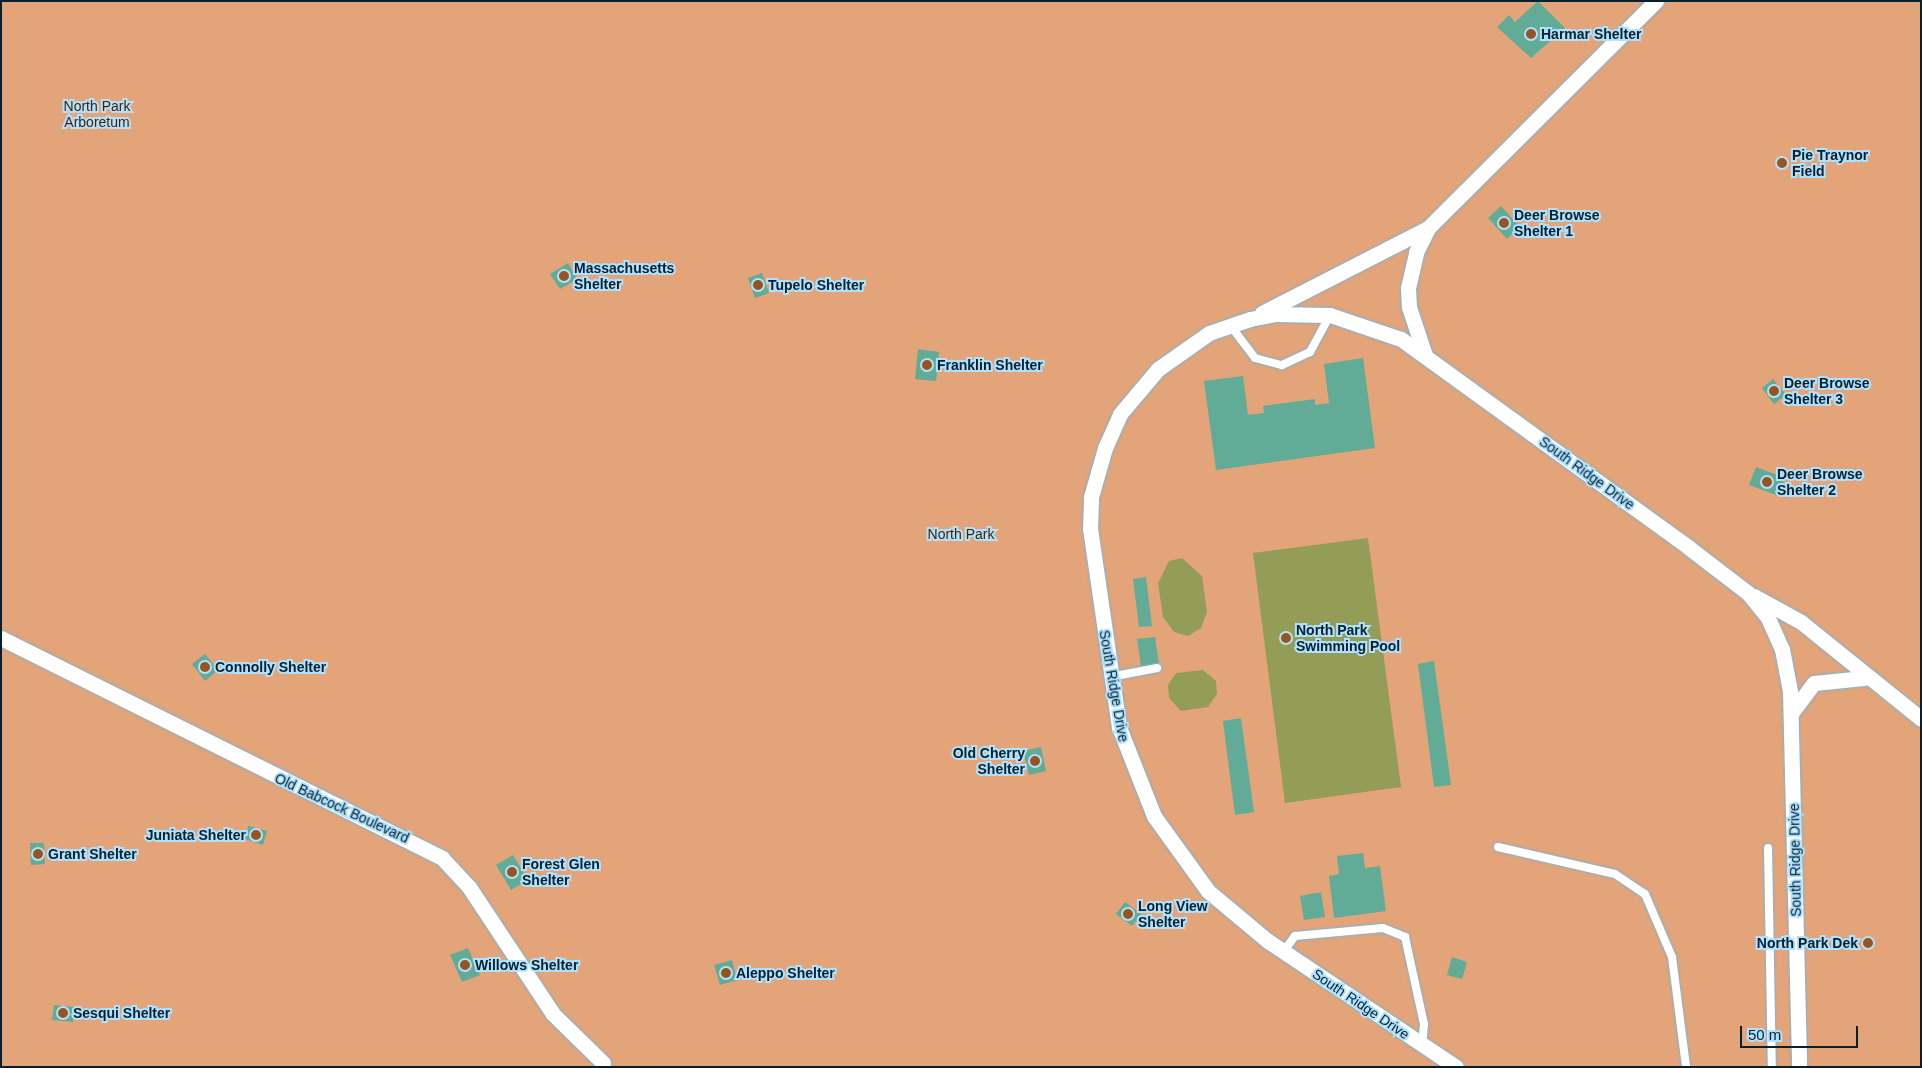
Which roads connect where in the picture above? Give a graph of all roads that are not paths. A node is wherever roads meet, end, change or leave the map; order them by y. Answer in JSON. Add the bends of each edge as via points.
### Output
{"nodes":[{"id":1,"x":1656,"y":1,"type":"edge"},
{"id":2,"x":1428,"y":228,"type":"junction"},
{"id":3,"x":1330,"y":315,"type":"junction"},
{"id":4,"x":1250,"y":319,"type":"junction"},
{"id":5,"x":1230,"y":326,"type":"junction"},
{"id":6,"x":1425,"y":355,"type":"junction"},
{"id":7,"x":1748,"y":593,"type":"junction"},
{"id":8,"x":1,"y":638,"type":"edge"},
{"id":9,"x":1157,"y":668,"type":"dead end"},
{"id":10,"x":1110,"y":676,"type":"junction"},
{"id":11,"x":1864,"y":678,"type":"junction"},
{"id":12,"x":1791,"y":713,"type":"junction"},
{"id":13,"x":1921,"y":719,"type":"edge"},
{"id":14,"x":1498,"y":847,"type":"dead end"},
{"id":15,"x":1768,"y":848,"type":"dead end"},
{"id":16,"x":1283,"y":952,"type":"junction"},
{"id":17,"x":1422,"y":1046,"type":"junction"},
{"id":18,"x":605,"y":1065,"type":"edge"},
{"id":19,"x":1456,"y":1067,"type":"edge"},
{"id":20,"x":1686,"y":1067,"type":"edge"},
{"id":21,"x":1772,"y":1067,"type":"edge"},
{"id":22,"x":1799,"y":1067,"type":"edge"}],
"edges":[{"from":1,"to":2,"type":"street","name":"South Ridge Drive"},
{"from":2,"to":4,"type":"street","name":"South Ridge Drive"},
{"from":2,"to":6,"type":"street","name":"South Ridge Drive","via":[[1416,252],[1408,288],[1409,307]]},
{"from":3,"to":4,"type":"street","name":"South Ridge Drive","via":[[1275,314]]},
{"from":3,"to":5,"type":"lane","via":[[1310,352],[1282,365],[1255,358]]},
{"from":3,"to":6,"type":"street","name":"South Ridge Drive","via":[[1380,329]]},
{"from":4,"to":5,"type":"street","name":"South Ridge Drive"},
{"from":5,"to":10,"type":"street","name":"South Ridge Drive","via":[[1209,334],[1158,370],[1120,414],[1105,448],[1091,497],[1090,529]]},
{"from":6,"to":7,"type":"street","name":"South Ridge Drive"},
{"from":7,"to":11,"type":"street","name":"South Ridge Drive","via":[[1801,622],[1850,659]]},
{"from":7,"to":12,"type":"street","name":"South Ridge Drive","via":[[1768,618],[1782,649]]},
{"from":8,"to":18,"type":"street","name":"Old Babcock Boulevard","via":[[442,858],[469,887],[553,1014]]},
{"from":9,"to":10,"type":"lane"},
{"from":10,"to":16,"type":"street","name":"South Ridge Drive","via":[[1127,755],[1170,845],[1213,896]]},
{"from":11,"to":12,"type":"street","via":[[1814,683],[1798,698]]},
{"from":11,"to":13,"type":"street","name":"South Ridge Drive"},
{"from":12,"to":22,"type":"street","name":"South Ridge Drive"},
{"from":14,"to":20,"type":"lane","via":[[1615,874],[1645,894],[1672,957]]},
{"from":15,"to":21,"type":"lane"},
{"from":16,"to":17,"type":"street","name":"South Ridge Drive"},
{"from":16,"to":17,"type":"lane","via":[[1296,936],[1383,928],[1405,937],[1424,1024]]},
{"from":17,"to":19,"type":"street","name":"South Ridge Drive"}]}
